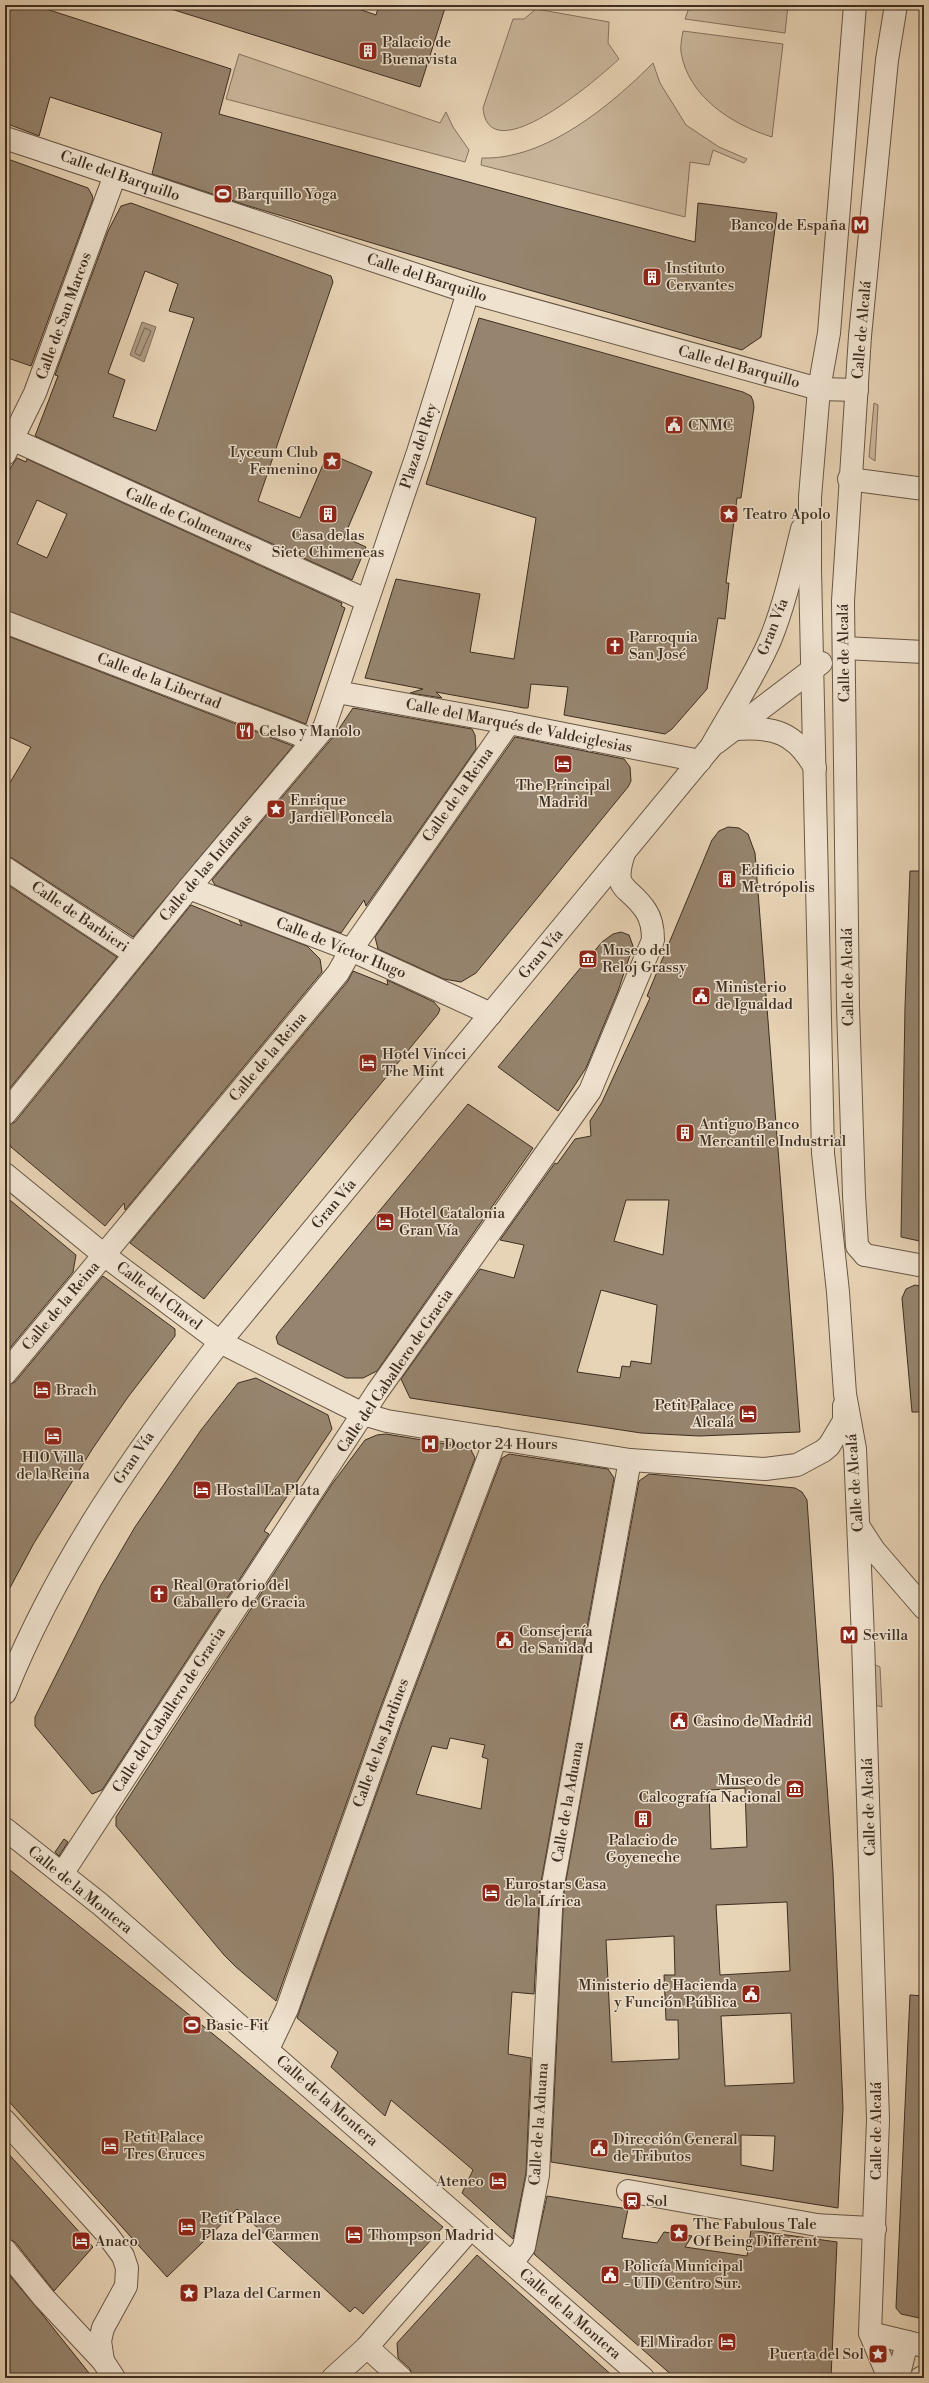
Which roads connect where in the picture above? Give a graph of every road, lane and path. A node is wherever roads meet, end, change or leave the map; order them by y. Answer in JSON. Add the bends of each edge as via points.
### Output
{"nodes":[{"id":1,"x":855,"y":5,"type":"edge"},
{"id":2,"x":896,"y":5,"type":"edge"},
{"id":3,"x":5,"y":138,"type":"edge"},
{"id":4,"x":115,"y":175,"type":"junction"},
{"id":5,"x":468,"y":292,"type":"junction"},
{"id":6,"x":819,"y":389,"type":"junction"},
{"id":7,"x":857,"y":390,"type":"junction"},
{"id":8,"x":9,"y":447,"type":"edge"},
{"id":9,"x":850,"y":479,"type":"junction"},
{"id":10,"x":924,"y":489,"type":"edge"},
{"id":11,"x":810,"y":497,"type":"junction"},
{"id":12,"x":366,"y":600,"type":"junction"},
{"id":13,"x":5,"y":622,"type":"edge"},
{"id":14,"x":844,"y":648,"type":"junction"},
{"id":15,"x":924,"y":652,"type":"edge"},
{"id":16,"x":813,"y":669,"type":"junction"},
{"id":17,"x":337,"y":692,"type":"junction"},
{"id":18,"x":509,"y":723,"type":"junction"},
{"id":19,"x":735,"y":729,"type":"junction"},
{"id":20,"x":313,"y":740,"type":"junction"},
{"id":21,"x":705,"y":754,"type":"junction"},
{"id":22,"x":814,"y":768,"type":"junction"},
{"id":23,"x":624,"y":854,"type":"junction"},
{"id":24,"x":5,"y":868,"type":"edge"},
{"id":25,"x":189,"y":888,"type":"junction"},
{"id":26,"x":351,"y":950,"type":"junction"},
{"id":27,"x":135,"y":954,"type":"junction"},
{"id":28,"x":491,"y":1014,"type":"junction"},
{"id":29,"x":5,"y":1114,"type":"edge"},
{"id":30,"x":5,"y":1174,"type":"edge"},
{"id":31,"x":104,"y":1254,"type":"junction"},
{"id":32,"x":872,"y":1256,"type":"junction"},
{"id":33,"x":924,"y":1266,"type":"edge"},
{"id":34,"x":838,"y":1292,"type":"junction"},
{"id":35,"x":220,"y":1342,"type":"junction"},
{"id":36,"x":5,"y":1374,"type":"edge"},
{"id":37,"x":845,"y":1394,"type":"junction"},
{"id":38,"x":363,"y":1414,"type":"junction"},
{"id":39,"x":496,"y":1438,"type":"junction"},
{"id":40,"x":630,"y":1460,"type":"junction"},
{"id":41,"x":859,"y":1527,"type":"junction"},
{"id":42,"x":924,"y":1608,"type":"edge"},
{"id":43,"x":7,"y":1686,"type":"edge"},
{"id":44,"x":5,"y":1829,"type":"edge"},
{"id":45,"x":62,"y":1874,"type":"junction"},
{"id":46,"x":268,"y":2049,"type":"junction"},
{"id":47,"x":5,"y":2121,"type":"edge"},
{"id":48,"x":628,"y":2191,"type":"dead end"},
{"id":49,"x":471,"y":2228,"type":"junction"},
{"id":50,"x":874,"y":2229,"type":"junction"},
{"id":51,"x":5,"y":2250,"type":"edge"},
{"id":52,"x":512,"y":2263,"type":"junction"},
{"id":53,"x":870,"y":2328,"type":"junction"},
{"id":54,"x":915,"y":2344,"type":"edge"},
{"id":55,"x":367,"y":2347,"type":"junction"},
{"id":56,"x":109,"y":2370,"type":"edge"},
{"id":57,"x":334,"y":2378,"type":"edge"},
{"id":58,"x":401,"y":2378,"type":"edge"},
{"id":59,"x":643,"y":2378,"type":"edge"},
{"id":60,"x":889,"y":2378,"type":"edge"},
{"id":61,"x":898,"y":2378,"type":"edge"}],
"edges":[{"from":1,"to":6,"type":"street","name":"Calle de Alcalá","via":[[829,333]]},
{"from":2,"to":7,"type":"street","name":"Calle de Alcalá","via":[[891,29],[876,174]]},
{"from":3,"to":4,"type":"street","name":"Calle del Barquillo"},
{"from":4,"to":5,"type":"street","name":"Calle del Barquillo"},
{"from":4,"to":8,"type":"street","name":"Calle de San Marcos","via":[[35,393]]},
{"from":5,"to":6,"type":"street","name":"Calle del Barquillo"},
{"from":5,"to":12,"type":"street","name":"Plaza del Rey","via":[[418,452]]},
{"from":6,"to":7,"type":"street","name":"Calle del Barquillo"},
{"from":6,"to":11,"type":"street","name":"Calle de Alcalá"},
{"from":7,"to":9,"type":"street","name":"Calle de Alcalá"},
{"from":8,"to":12,"type":"street","name":"Calle de Colmenares"},
{"from":9,"to":10,"type":"street"},
{"from":9,"to":14,"type":"street","name":"Calle de Alcalá","via":[[843,601]]},
{"from":11,"to":16,"type":"street","name":"Calle de Alcalá"},
{"from":11,"to":21,"type":"street","name":"Gran Vía","via":[[782,607],[770,639],[752,676]]},
{"from":12,"to":17,"type":"street","name":"Calle de las Infantas"},
{"from":13,"to":20,"type":"street","name":"Calle de la Libertad"},
{"from":14,"to":15,"type":"street"},
{"from":14,"to":16,"type":"street","name":"Gran Vía"},
{"from":14,"to":32,"type":"street","name":"Calle de Alcalá","via":[[844,810],[854,1195],[857,1246]]},
{"from":16,"to":19,"type":"street","name":"Gran Vía"},
{"from":16,"to":22,"type":"street","name":"Calle de Alcalá"},
{"from":17,"to":18,"type":"street","name":"Calle del Marqués de Valdeiglesias"},
{"from":17,"to":20,"type":"street","name":"Calle de las Infantas","via":[[326,724]]},
{"from":18,"to":21,"type":"street","name":"Calle del Marqués de Valdeiglesias"},
{"from":18,"to":26,"type":"street","name":"Calle de la Reina"},
{"from":19,"to":21,"type":"street","name":"Gran Vía"},
{"from":19,"to":22,"type":"street","name":"Calle de Alcalá","via":[[755,728],[781,733],[795,741],[806,752]]},
{"from":20,"to":25,"type":"street","name":"Calle de las Infantas"},
{"from":21,"to":23,"type":"street","name":"Gran Vía"},
{"from":22,"to":34,"type":"street","name":"Calle de Alcalá","via":[[823,1153]]},
{"from":23,"to":28,"type":"street","name":"Gran Vía"},
{"from":23,"to":38,"type":"street","name":"Calle del Caballero de Gracia","via":[[619,868],[620,882],[646,910],[652,925],[653,940],[590,1091]]},
{"from":24,"to":27,"type":"street","name":"Calle de Barbieri"},
{"from":25,"to":26,"type":"street","name":"Calle de Víctor Hugo"},
{"from":25,"to":27,"type":"street","name":"Calle de las Infantas"},
{"from":26,"to":28,"type":"street","name":"Calle de Víctor Hugo"},
{"from":26,"to":31,"type":"street","name":"Calle de la Reina","via":[[338,973]]},
{"from":27,"to":29,"type":"street","name":"Calle de las Infantas"},
{"from":28,"to":35,"type":"street","name":"Gran Vía"},
{"from":30,"to":31,"type":"street","name":"Calle del Clavel"},
{"from":31,"to":35,"type":"street","name":"Calle del Clavel"},
{"from":31,"to":36,"type":"street","name":"Calle de la Reina"},
{"from":32,"to":33,"type":"street"},
{"from":32,"to":34,"type":"street","via":[[845,1276]]},
{"from":34,"to":37,"type":"street","name":"Calle de Alcalá"},
{"from":35,"to":38,"type":"street","name":"Calle del Clavel"},
{"from":35,"to":43,"type":"street","name":"Gran Vía","via":[[158,1422],[101,1508],[55,1588]]},
{"from":37,"to":40,"type":"street","name":"Calle del Clavel","via":[[844,1421],[829,1446],[797,1465],[765,1469]]},
{"from":37,"to":41,"type":"street","name":"Calle de Alcalá","via":[[855,1449]]},
{"from":38,"to":39,"type":"street","name":"Calle del Clavel","via":[[387,1421]]},
{"from":38,"to":45,"type":"street","name":"Calle del Caballero de Gracia"},
{"from":39,"to":40,"type":"street","name":"Calle del Clavel"},
{"from":39,"to":46,"type":"street","name":"Calle de los Jardines","via":[[390,1718],[287,2009]]},
{"from":40,"to":52,"type":"street","name":"Calle de la Aduana","via":[[552,1890],[538,2175],[524,2247]]},
{"from":41,"to":42,"type":"street","via":[[874,1550]]},
{"from":41,"to":50,"type":"street","name":"Calle de Alcalá","via":[[878,2120]]},
{"from":44,"to":45,"type":"street","name":"Calle de la Montera"},
{"from":45,"to":46,"type":"street","name":"Calle de la Montera"},
{"from":46,"to":49,"type":"street","name":"Calle de la Montera"},
{"from":47,"to":56,"type":"street","via":[[106,2233],[123,2256],[127,2268],[126,2286],[103,2328],[100,2341]]},
{"from":48,"to":50,"type":"street","via":[[817,2225],[853,2225]]},
{"from":49,"to":52,"type":"street","name":"Calle de la Montera"},
{"from":49,"to":55,"type":"street"},
{"from":50,"to":53,"type":"street","name":"Calle de Alcalá"},
{"from":51,"to":56,"type":"street"},
{"from":52,"to":59,"type":"street","name":"Calle de la Montera"},
{"from":53,"to":54,"type":"street"},
{"from":53,"to":60,"type":"street"},
{"from":54,"to":61,"type":"street"},
{"from":55,"to":57,"type":"street"},
{"from":55,"to":58,"type":"street"}]}
